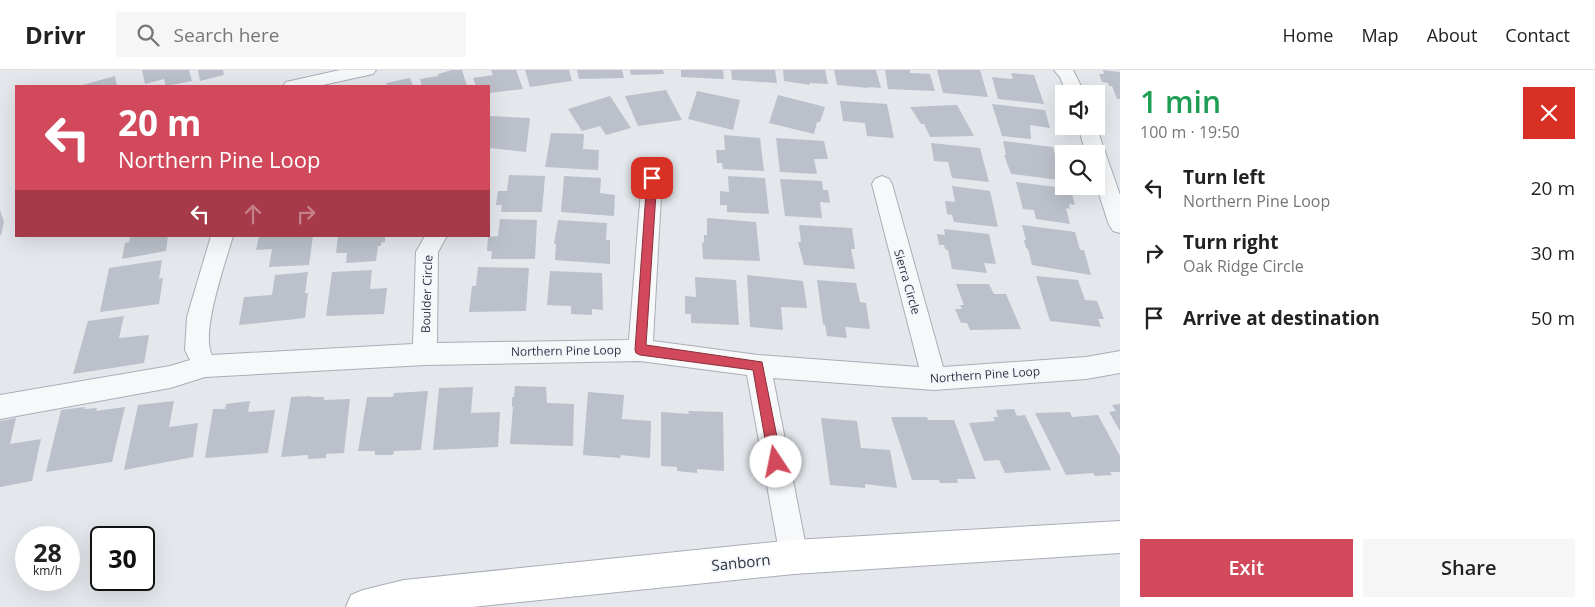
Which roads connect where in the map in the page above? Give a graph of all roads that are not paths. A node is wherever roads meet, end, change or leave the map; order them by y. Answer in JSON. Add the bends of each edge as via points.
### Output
{"nodes":[{"id":1,"x":367,"y":70,"type":"edge"},
{"id":2,"x":1064,"y":70,"type":"edge"},
{"id":3,"x":297,"y":85,"type":"edge"},
{"id":4,"x":1072,"y":85,"type":"edge"},
{"id":5,"x":652,"y":178,"type":"dead end"},
{"id":6,"x":1105,"y":181,"type":"edge"},
{"id":7,"x":882,"y":184,"type":"dead end"},
{"id":8,"x":1120,"y":225,"type":"edge"},
{"id":9,"x":222,"y":237,"type":"edge"},
{"id":10,"x":435,"y":237,"type":"edge"},
{"id":11,"x":640,"y":350,"type":"junction"},
{"id":12,"x":425,"y":354,"type":"junction"},
{"id":13,"x":1120,"y":362,"type":"edge"},
{"id":14,"x":205,"y":366,"type":"junction"},
{"id":15,"x":758,"y":366,"type":"junction"},
{"id":16,"x":934,"y":379,"type":"junction"},
{"id":17,"x":0,"y":406,"type":"edge"},
{"id":18,"x":1120,"y":537,"type":"edge"},
{"id":19,"x":794,"y":558,"type":"junction"},
{"id":20,"x":363,"y":607,"type":"edge"}],
"edges":[{"from":1,"to":3,"type":"street"},
{"from":2,"to":4,"type":"street"},
{"from":5,"to":11,"type":"street"},
{"from":6,"to":8,"type":"street"},
{"from":7,"to":16,"type":"street","name":"Sierra Circle"},
{"from":9,"to":14,"type":"street","via":[[199,317],[197,350]]},
{"from":10,"to":12,"type":"street","name":"Boulder Circle","via":[[427,252]]},
{"from":11,"to":12,"type":"street","name":"Northern Pine Loop"},
{"from":11,"to":15,"type":"street","name":"Northern Pine Loop"},
{"from":12,"to":14,"type":"street","name":"Northern Pine Loop"},
{"from":13,"to":16,"type":"street","name":"Northern Pine Loop","via":[[1086,368]]},
{"from":14,"to":17,"type":"street","name":"Northern Pine Loop","via":[[170,377]]},
{"from":15,"to":16,"type":"street","name":"Northern Pine Loop"},
{"from":15,"to":19,"type":"street"},
{"from":18,"to":19,"type":"street","name":"Sanborn"},
{"from":19,"to":20,"type":"street","name":"Sanborn","via":[[404,597]]}]}
